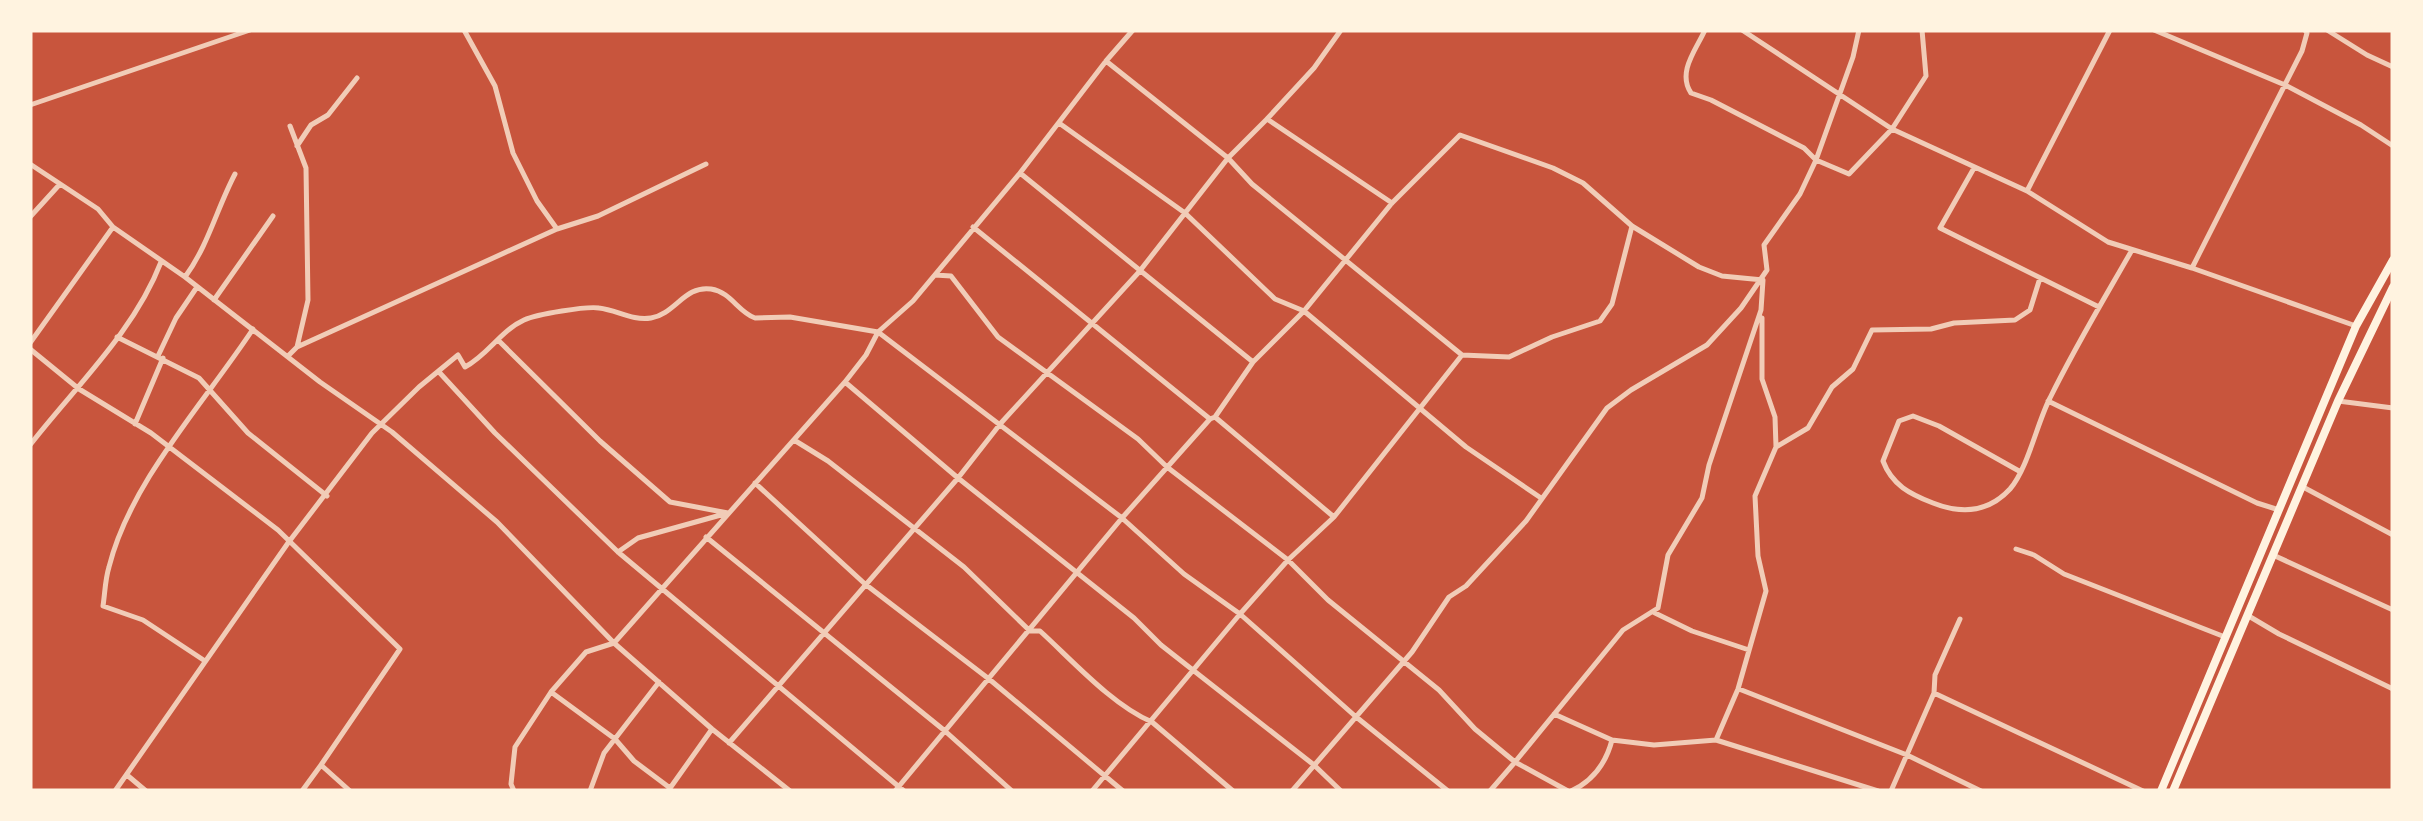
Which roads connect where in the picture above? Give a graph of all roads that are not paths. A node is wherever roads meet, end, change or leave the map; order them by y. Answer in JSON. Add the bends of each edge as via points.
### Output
{"nodes":[{"id":1,"x":250,"y":30,"type":"edge"},
{"id":2,"x":464,"y":30,"type":"edge"},
{"id":3,"x":1133,"y":30,"type":"edge"},
{"id":4,"x":1341,"y":30,"type":"edge"},
{"id":5,"x":1705,"y":30,"type":"edge"},
{"id":6,"x":1742,"y":30,"type":"edge"},
{"id":7,"x":1859,"y":30,"type":"edge"},
{"id":8,"x":1922,"y":30,"type":"edge"},
{"id":9,"x":2110,"y":30,"type":"edge"},
{"id":10,"x":2154,"y":30,"type":"edge"},
{"id":11,"x":2305,"y":30,"type":"edge"},
{"id":12,"x":2328,"y":30,"type":"edge"},
{"id":13,"x":1106,"y":61,"type":"junction"},
{"id":14,"x":2393,"y":66,"type":"edge"},
{"id":15,"x":357,"y":78,"type":"dead end"},
{"id":16,"x":2285,"y":85,"type":"junction"},
{"id":17,"x":1839,"y":92,"type":"junction"},
{"id":18,"x":30,"y":105,"type":"edge"},
{"id":19,"x":1267,"y":118,"type":"junction"},
{"id":20,"x":1059,"y":122,"type":"junction"},
{"id":21,"x":290,"y":126,"type":"dead end"},
{"id":22,"x":1892,"y":129,"type":"junction"},
{"id":23,"x":298,"y":146,"type":"junction"},
{"id":24,"x":2393,"y":146,"type":"edge"},
{"id":25,"x":1228,"y":158,"type":"junction"},
{"id":26,"x":1816,"y":160,"type":"junction"},
{"id":27,"x":30,"y":164,"type":"edge"},
{"id":28,"x":706,"y":164,"type":"dead end"},
{"id":29,"x":1974,"y":168,"type":"junction"},
{"id":30,"x":236,"y":174,"type":"dead end"},
{"id":31,"x":1020,"y":174,"type":"junction"},
{"id":32,"x":60,"y":184,"type":"junction"},
{"id":33,"x":2027,"y":192,"type":"junction"},
{"id":34,"x":1392,"y":204,"type":"junction"},
{"id":35,"x":1185,"y":213,"type":"junction"},
{"id":36,"x":273,"y":216,"type":"dead end"},
{"id":37,"x":30,"y":217,"type":"edge"},
{"id":38,"x":1632,"y":226,"type":"junction"},
{"id":39,"x":113,"y":227,"type":"junction"},
{"id":40,"x":973,"y":228,"type":"junction"},
{"id":41,"x":557,"y":229,"type":"junction"},
{"id":42,"x":2132,"y":250,"type":"junction"},
{"id":43,"x":1346,"y":260,"type":"junction"},
{"id":44,"x":2393,"y":260,"type":"edge"},
{"id":45,"x":161,"y":262,"type":"junction"},
{"id":46,"x":2192,"y":268,"type":"junction"},
{"id":47,"x":1139,"y":272,"type":"junction"},
{"id":48,"x":934,"y":275,"type":"junction"},
{"id":49,"x":185,"y":277,"type":"junction"},
{"id":50,"x":2040,"y":278,"type":"junction"},
{"id":51,"x":1763,"y":280,"type":"junction"},
{"id":52,"x":197,"y":287,"type":"junction"},
{"id":53,"x":2393,"y":287,"type":"edge"},
{"id":54,"x":214,"y":300,"type":"junction"},
{"id":55,"x":2100,"y":307,"type":"junction"},
{"id":56,"x":1762,"y":310,"type":"junction"},
{"id":57,"x":1304,"y":311,"type":"junction"},
{"id":58,"x":1091,"y":322,"type":"junction"},
{"id":59,"x":2356,"y":326,"type":"junction"},
{"id":60,"x":254,"y":330,"type":"junction"},
{"id":61,"x":878,"y":332,"type":"junction"},
{"id":62,"x":116,"y":337,"type":"junction"},
{"id":63,"x":498,"y":340,"type":"junction"},
{"id":64,"x":30,"y":346,"type":"edge"},
{"id":65,"x":297,"y":347,"type":"junction"},
{"id":66,"x":288,"y":356,"type":"junction"},
{"id":67,"x":1462,"y":356,"type":"junction"},
{"id":68,"x":160,"y":357,"type":"junction"},
{"id":69,"x":1253,"y":362,"type":"junction"},
{"id":70,"x":439,"y":372,"type":"junction"},
{"id":71,"x":1046,"y":372,"type":"junction"},
{"id":72,"x":845,"y":382,"type":"junction"},
{"id":73,"x":79,"y":388,"type":"junction"},
{"id":74,"x":212,"y":391,"type":"junction"},
{"id":75,"x":2048,"y":400,"type":"junction"},
{"id":76,"x":2338,"y":401,"type":"junction"},
{"id":77,"x":1421,"y":407,"type":"junction"},
{"id":78,"x":2393,"y":408,"type":"edge"},
{"id":79,"x":1212,"y":418,"type":"junction"},
{"id":80,"x":1001,"y":423,"type":"junction"},
{"id":81,"x":135,"y":424,"type":"junction"},
{"id":82,"x":382,"y":424,"type":"junction"},
{"id":83,"x":794,"y":440,"type":"junction"},
{"id":84,"x":30,"y":445,"type":"edge"},
{"id":85,"x":170,"y":447,"type":"junction"},
{"id":86,"x":1776,"y":447,"type":"junction"},
{"id":87,"x":1167,"y":467,"type":"junction"},
{"id":88,"x":2019,"y":471,"type":"junction"},
{"id":89,"x":958,"y":478,"type":"junction"},
{"id":90,"x":755,"y":483,"type":"junction"},
{"id":91,"x":2302,"y":486,"type":"junction"},
{"id":92,"x":326,"y":496,"type":"junction"},
{"id":93,"x":1541,"y":498,"type":"junction"},
{"id":94,"x":2280,"y":510,"type":"junction"},
{"id":95,"x":728,"y":513,"type":"junction"},
{"id":96,"x":1334,"y":517,"type":"junction"},
{"id":97,"x":1122,"y":518,"type":"junction"},
{"id":98,"x":914,"y":528,"type":"junction"},
{"id":99,"x":2393,"y":535,"type":"edge"},
{"id":100,"x":706,"y":537,"type":"junction"},
{"id":101,"x":288,"y":543,"type":"junction"},
{"id":102,"x":2016,"y":549,"type":"dead end"},
{"id":103,"x":618,"y":552,"type":"junction"},
{"id":104,"x":2272,"y":555,"type":"junction"},
{"id":105,"x":1288,"y":560,"type":"junction"},
{"id":106,"x":1078,"y":574,"type":"junction"},
{"id":107,"x":865,"y":584,"type":"junction"},
{"id":108,"x":660,"y":589,"type":"junction"},
{"id":109,"x":2393,"y":610,"type":"edge"},
{"id":110,"x":1654,"y":612,"type":"junction"},
{"id":111,"x":1240,"y":614,"type":"junction"},
{"id":112,"x":2247,"y":614,"type":"junction"},
{"id":113,"x":1960,"y":619,"type":"dead end"},
{"id":114,"x":1030,"y":631,"type":"junction"},
{"id":115,"x":822,"y":634,"type":"junction"},
{"id":116,"x":2226,"y":637,"type":"junction"},
{"id":117,"x":614,"y":643,"type":"junction"},
{"id":118,"x":1749,"y":650,"type":"junction"},
{"id":119,"x":205,"y":662,"type":"junction"},
{"id":120,"x":1402,"y":663,"type":"junction"},
{"id":121,"x":1194,"y":671,"type":"junction"},
{"id":122,"x":989,"y":679,"type":"junction"},
{"id":123,"x":659,"y":682,"type":"junction"},
{"id":124,"x":777,"y":687,"type":"junction"},
{"id":125,"x":1738,"y":689,"type":"junction"},
{"id":126,"x":2393,"y":689,"type":"edge"},
{"id":127,"x":552,"y":692,"type":"junction"},
{"id":128,"x":1934,"y":694,"type":"junction"},
{"id":129,"x":1554,"y":714,"type":"junction"},
{"id":130,"x":1356,"y":716,"type":"junction"},
{"id":131,"x":1152,"y":722,"type":"junction"},
{"id":132,"x":712,"y":729,"type":"junction"},
{"id":133,"x":946,"y":731,"type":"junction"},
{"id":134,"x":615,"y":739,"type":"junction"},
{"id":135,"x":1612,"y":740,"type":"junction"},
{"id":136,"x":1716,"y":740,"type":"junction"},
{"id":137,"x":729,"y":743,"type":"junction"},
{"id":138,"x":1907,"y":755,"type":"junction"},
{"id":139,"x":1515,"y":762,"type":"junction"},
{"id":140,"x":320,"y":765,"type":"junction"},
{"id":141,"x":1314,"y":765,"type":"junction"},
{"id":142,"x":127,"y":775,"type":"junction"},
{"id":143,"x":1104,"y":776,"type":"junction"},
{"id":144,"x":669,"y":789,"type":"edge"},
{"id":145,"x":899,"y":790,"type":"edge"},
{"id":146,"x":115,"y":791,"type":"edge"},
{"id":147,"x":146,"y":791,"type":"edge"},
{"id":148,"x":302,"y":791,"type":"edge"},
{"id":149,"x":350,"y":791,"type":"edge"},
{"id":150,"x":514,"y":791,"type":"edge"},
{"id":151,"x":590,"y":791,"type":"edge"},
{"id":152,"x":790,"y":791,"type":"edge"},
{"id":153,"x":1012,"y":791,"type":"edge"},
{"id":154,"x":1092,"y":791,"type":"edge"},
{"id":155,"x":1123,"y":791,"type":"edge"},
{"id":156,"x":1233,"y":791,"type":"edge"},
{"id":157,"x":1292,"y":791,"type":"edge"},
{"id":158,"x":1341,"y":791,"type":"edge"},
{"id":159,"x":1448,"y":791,"type":"edge"},
{"id":160,"x":1490,"y":791,"type":"edge"},
{"id":161,"x":1569,"y":791,"type":"edge"},
{"id":162,"x":1878,"y":791,"type":"edge"},
{"id":163,"x":1891,"y":791,"type":"edge"},
{"id":164,"x":1981,"y":791,"type":"edge"},
{"id":165,"x":2143,"y":791,"type":"edge"},
{"id":166,"x":2161,"y":791,"type":"edge"},
{"id":167,"x":2173,"y":791,"type":"edge"}],
"edges":[{"from":1,"to":18,"type":"street"},
{"from":2,"to":41,"type":"street","via":[[495,86],[536,201]]},
{"from":3,"to":13,"type":"street"},
{"from":4,"to":19,"type":"street"},
{"from":5,"to":26,"type":"street","via":[[1688,62],[1691,93]]},
{"from":6,"to":17,"type":"street"},
{"from":7,"to":17,"type":"street"},
{"from":8,"to":22,"type":"street","via":[[1926,76]]},
{"from":9,"to":33,"type":"street"},
{"from":10,"to":16,"type":"street"},
{"from":11,"to":16,"type":"street"},
{"from":12,"to":14,"type":"street"},
{"from":13,"to":20,"type":"street"},
{"from":13,"to":25,"type":"street"},
{"from":15,"to":23,"type":"street"},
{"from":16,"to":24,"type":"street"},
{"from":16,"to":46,"type":"street"},
{"from":17,"to":22,"type":"street"},
{"from":17,"to":26,"type":"street"},
{"from":19,"to":25,"type":"street"},
{"from":19,"to":34,"type":"street"},
{"from":20,"to":31,"type":"street"},
{"from":20,"to":35,"type":"street"},
{"from":21,"to":23,"type":"street"},
{"from":22,"to":26,"type":"street","via":[[1849,174]]},
{"from":22,"to":29,"type":"street"},
{"from":23,"to":65,"type":"street","via":[[307,180],[308,300]]},
{"from":25,"to":35,"type":"street"},
{"from":25,"to":43,"type":"street"},
{"from":26,"to":51,"type":"street","via":[[1764,245]]},
{"from":27,"to":32,"type":"street"},
{"from":28,"to":41,"type":"street"},
{"from":29,"to":33,"type":"street"},
{"from":29,"to":50,"type":"street","via":[[1940,228]]},
{"from":30,"to":49,"type":"street","via":[[202,254]]},
{"from":31,"to":40,"type":"street"},
{"from":31,"to":47,"type":"street"},
{"from":32,"to":37,"type":"street"},
{"from":32,"to":39,"type":"street"},
{"from":33,"to":42,"type":"street"},
{"from":34,"to":38,"type":"street","via":[[1460,135],[1582,183]]},
{"from":34,"to":43,"type":"street"},
{"from":35,"to":47,"type":"street"},
{"from":35,"to":57,"type":"street","via":[[1275,300]]},
{"from":36,"to":54,"type":"street"},
{"from":38,"to":51,"type":"street","via":[[1699,268]]},
{"from":38,"to":67,"type":"street","via":[[1612,304],[1600,321],[1509,357]]},
{"from":39,"to":45,"type":"street"},
{"from":39,"to":64,"type":"street"},
{"from":40,"to":48,"type":"street"},
{"from":40,"to":58,"type":"street"},
{"from":41,"to":65,"type":"street"},
{"from":42,"to":46,"type":"street"},
{"from":42,"to":55,"type":"street"},
{"from":43,"to":57,"type":"street"},
{"from":43,"to":67,"type":"street"},
{"from":44,"to":59,"type":"highway"},
{"from":45,"to":49,"type":"street"},
{"from":45,"to":62,"type":"street"},
{"from":46,"to":59,"type":"street"},
{"from":47,"to":58,"type":"street"},
{"from":47,"to":69,"type":"street"},
{"from":48,"to":61,"type":"street"},
{"from":48,"to":71,"type":"street","via":[[951,276],[998,336]]},
{"from":49,"to":52,"type":"street"},
{"from":50,"to":55,"type":"street"},
{"from":50,"to":86,"type":"street","via":[[2030,310],[2016,320],[1872,330],[1853,369],[1832,388],[1808,428]]},
{"from":51,"to":56,"type":"street"},
{"from":51,"to":93,"type":"street","via":[[1707,344],[1607,408]]},
{"from":52,"to":54,"type":"street"},
{"from":52,"to":68,"type":"street"},
{"from":53,"to":76,"type":"highway"},
{"from":54,"to":60,"type":"street"},
{"from":55,"to":75,"type":"street"},
{"from":56,"to":86,"type":"street","via":[[1762,379]]},
{"from":56,"to":110,"type":"street","via":[[1702,498],[1668,555]]},
{"from":57,"to":69,"type":"street"},
{"from":57,"to":77,"type":"street"},
{"from":58,"to":71,"type":"street"},
{"from":58,"to":79,"type":"street"},
{"from":59,"to":94,"type":"highway"},
{"from":60,"to":66,"type":"street"},
{"from":60,"to":74,"type":"street"},
{"from":61,"to":63,"type":"street","via":[[755,318],[720,292],[700,288],[653,318],[595,306],[544,312]]},
{"from":61,"to":72,"type":"street"},
{"from":61,"to":80,"type":"street"},
{"from":62,"to":68,"type":"street"},
{"from":62,"to":73,"type":"street"},
{"from":63,"to":70,"type":"street","via":[[476,361],[465,366],[458,356]]},
{"from":63,"to":95,"type":"street","via":[[670,502]]},
{"from":64,"to":73,"type":"street"},
{"from":65,"to":66,"type":"street"},
{"from":66,"to":82,"type":"street"},
{"from":67,"to":77,"type":"street"},
{"from":68,"to":74,"type":"street"},
{"from":68,"to":81,"type":"street"},
{"from":69,"to":79,"type":"street"},
{"from":70,"to":82,"type":"street"},
{"from":70,"to":103,"type":"street"},
{"from":71,"to":80,"type":"street"},
{"from":71,"to":87,"type":"street"},
{"from":72,"to":83,"type":"street"},
{"from":72,"to":89,"type":"street"},
{"from":73,"to":81,"type":"street"},
{"from":73,"to":84,"type":"street"},
{"from":74,"to":85,"type":"street"},
{"from":74,"to":92,"type":"street","via":[[248,433]]},
{"from":75,"to":88,"type":"street"},
{"from":75,"to":94,"type":"street"},
{"from":76,"to":78,"type":"street"},
{"from":76,"to":91,"type":"highway"},
{"from":77,"to":93,"type":"street"},
{"from":77,"to":96,"type":"street"},
{"from":79,"to":87,"type":"street"},
{"from":79,"to":96,"type":"street"},
{"from":80,"to":89,"type":"street"},
{"from":80,"to":97,"type":"street"},
{"from":81,"to":85,"type":"street"},
{"from":82,"to":92,"type":"street"},
{"from":82,"to":117,"type":"street","via":[[498,522]]},
{"from":83,"to":90,"type":"street"},
{"from":83,"to":98,"type":"street"},
{"from":85,"to":101,"type":"street"},
{"from":85,"to":119,"type":"street","via":[[119,540],[103,606],[143,620]]},
{"from":86,"to":118,"type":"street","via":[[1755,496],[1766,591]]},
{"from":87,"to":97,"type":"street"},
{"from":87,"to":105,"type":"street"},
{"from":88,"to":88,"type":"street","via":[[2010,488],[1987,505],[1959,513],[1890,480],[1883,461],[1899,421],[1913,416]]},
{"from":89,"to":98,"type":"street"},
{"from":89,"to":106,"type":"street"},
{"from":90,"to":95,"type":"street"},
{"from":90,"to":107,"type":"street"},
{"from":91,"to":99,"type":"street"},
{"from":91,"to":104,"type":"highway"},
{"from":92,"to":101,"type":"street"},
{"from":93,"to":120,"type":"street","via":[[1449,597]]},
{"from":94,"to":116,"type":"highway"},
{"from":95,"to":100,"type":"street"},
{"from":95,"to":103,"type":"street","via":[[638,538]]},
{"from":96,"to":105,"type":"street"},
{"from":97,"to":106,"type":"street"},
{"from":97,"to":111,"type":"street"},
{"from":98,"to":107,"type":"street"},
{"from":98,"to":114,"type":"street"},
{"from":100,"to":108,"type":"street"},
{"from":100,"to":115,"type":"street"},
{"from":101,"to":119,"type":"street"},
{"from":101,"to":140,"type":"street","via":[[400,648]]},
{"from":102,"to":116,"type":"street"},
{"from":103,"to":108,"type":"street"},
{"from":104,"to":109,"type":"street"},
{"from":104,"to":112,"type":"highway"},
{"from":105,"to":111,"type":"street"},
{"from":105,"to":120,"type":"street"},
{"from":106,"to":114,"type":"street"},
{"from":106,"to":121,"type":"street"},
{"from":107,"to":115,"type":"street"},
{"from":107,"to":122,"type":"street"},
{"from":108,"to":117,"type":"street"},
{"from":108,"to":124,"type":"street"},
{"from":110,"to":118,"type":"street"},
{"from":110,"to":129,"type":"street","via":[[1623,630]]},
{"from":111,"to":121,"type":"street"},
{"from":111,"to":130,"type":"street"},
{"from":112,"to":126,"type":"street"},
{"from":112,"to":167,"type":"highway"},
{"from":113,"to":128,"type":"street","via":[[1935,675]]},
{"from":114,"to":122,"type":"street"},
{"from":114,"to":131,"type":"street","via":[[1040,631]]},
{"from":115,"to":124,"type":"street"},
{"from":115,"to":133,"type":"street"},
{"from":116,"to":166,"type":"highway"},
{"from":117,"to":123,"type":"street"},
{"from":117,"to":127,"type":"street","via":[[586,652]]},
{"from":118,"to":125,"type":"street"},
{"from":119,"to":142,"type":"street"},
{"from":120,"to":130,"type":"street"},
{"from":120,"to":139,"type":"street"},
{"from":121,"to":131,"type":"street"},
{"from":121,"to":141,"type":"street"},
{"from":122,"to":133,"type":"street"},
{"from":122,"to":143,"type":"street"},
{"from":123,"to":132,"type":"street"},
{"from":123,"to":134,"type":"street"},
{"from":124,"to":137,"type":"street"},
{"from":124,"to":145,"type":"street"},
{"from":125,"to":136,"type":"street"},
{"from":125,"to":138,"type":"street"},
{"from":127,"to":134,"type":"street"},
{"from":127,"to":150,"type":"street","via":[[515,747]]},
{"from":128,"to":138,"type":"street"},
{"from":128,"to":165,"type":"street"},
{"from":129,"to":135,"type":"street"},
{"from":129,"to":139,"type":"street"},
{"from":130,"to":141,"type":"street"},
{"from":130,"to":159,"type":"street"},
{"from":131,"to":143,"type":"street"},
{"from":131,"to":156,"type":"street"},
{"from":132,"to":137,"type":"street"},
{"from":132,"to":144,"type":"street"},
{"from":133,"to":145,"type":"street"},
{"from":133,"to":153,"type":"street"},
{"from":134,"to":144,"type":"street"},
{"from":134,"to":151,"type":"street"},
{"from":135,"to":136,"type":"street"},
{"from":135,"to":161,"type":"street","via":[[1598,770]]},
{"from":136,"to":162,"type":"street"},
{"from":137,"to":152,"type":"street"},
{"from":138,"to":163,"type":"street"},
{"from":138,"to":164,"type":"street"},
{"from":139,"to":160,"type":"street"},
{"from":139,"to":161,"type":"street"},
{"from":140,"to":148,"type":"street"},
{"from":140,"to":149,"type":"street"},
{"from":141,"to":157,"type":"street"},
{"from":141,"to":158,"type":"street"},
{"from":142,"to":146,"type":"street"},
{"from":142,"to":147,"type":"street"},
{"from":143,"to":154,"type":"street"},
{"from":143,"to":155,"type":"street"}]}
